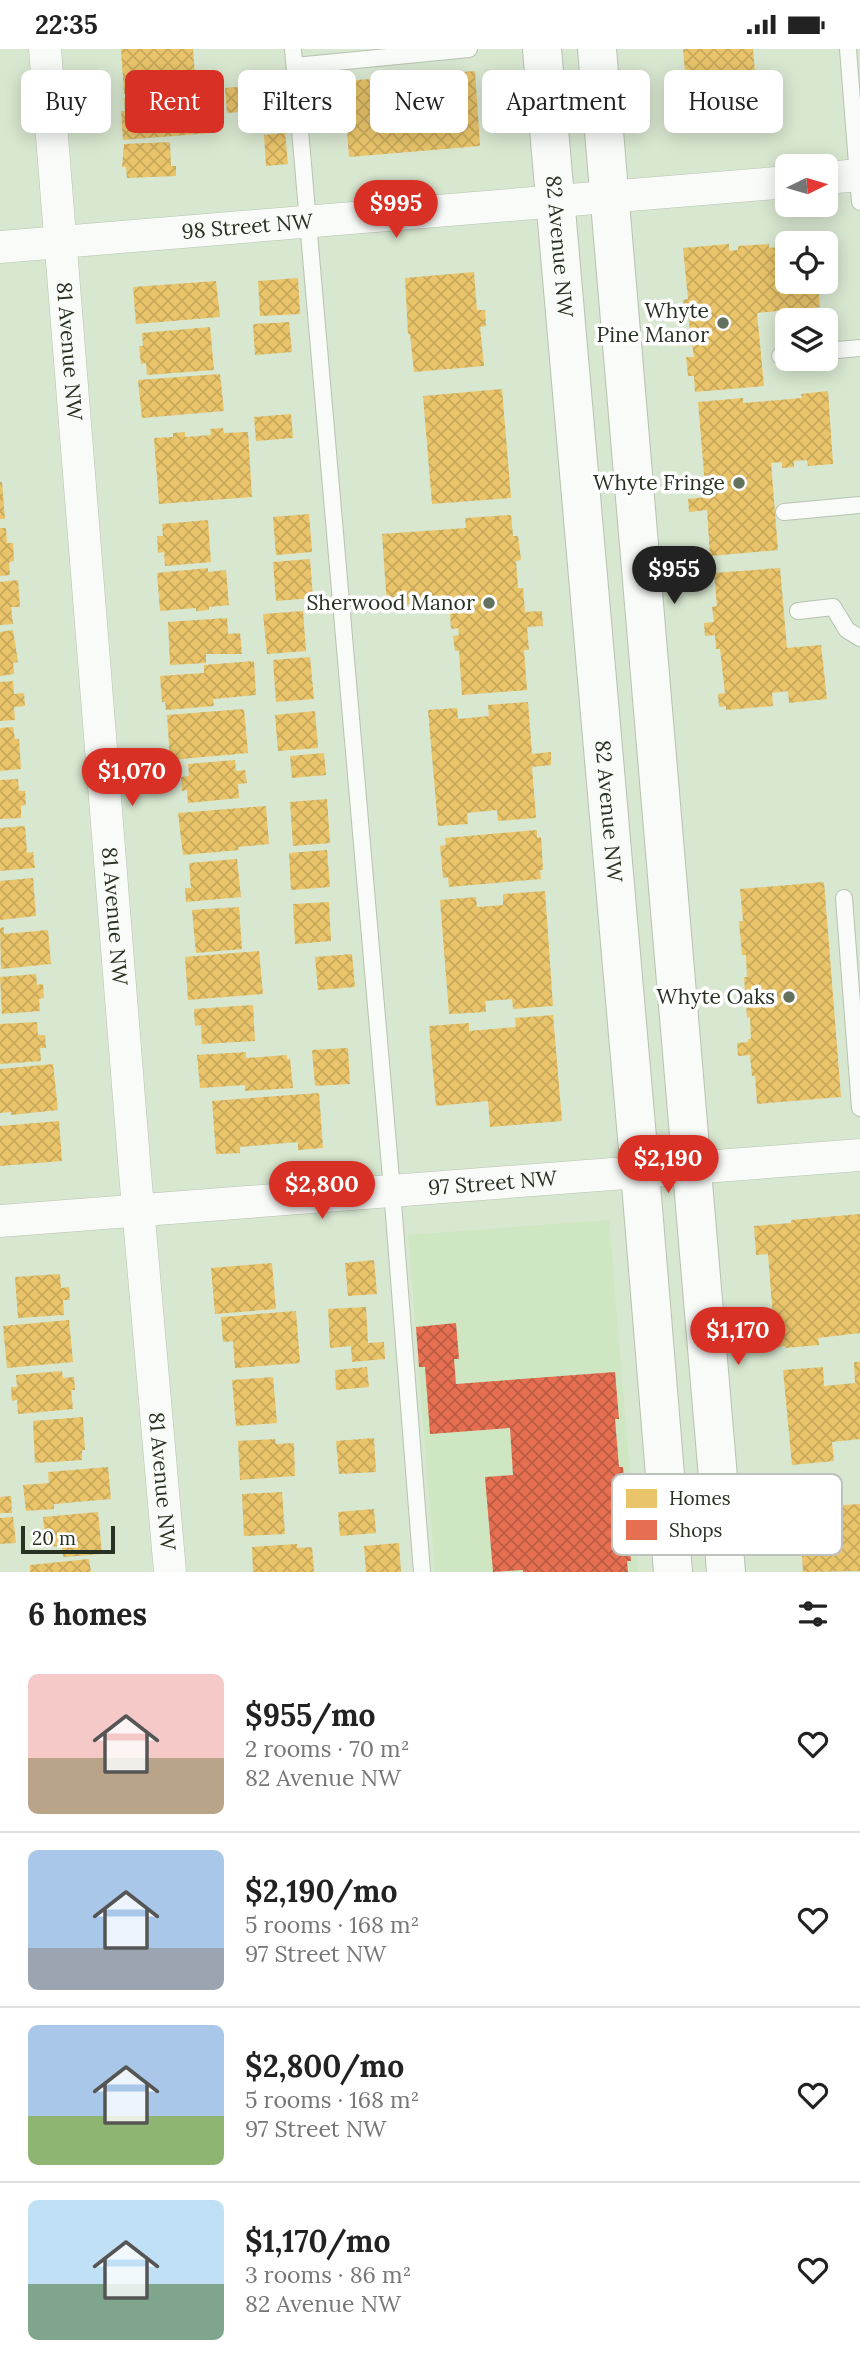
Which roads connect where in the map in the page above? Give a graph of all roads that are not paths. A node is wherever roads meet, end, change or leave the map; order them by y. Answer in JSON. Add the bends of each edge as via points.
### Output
{"nodes":[{"id":1,"x":45,"y":49,"type":"edge"},
{"id":2,"x":469,"y":49,"type":"edge"},
{"id":3,"x":542,"y":49,"type":"edge"},
{"id":4,"x":597,"y":49,"type":"edge"},
{"id":5,"x":848,"y":49,"type":"edge"},
{"id":6,"x":294,"y":57,"type":"edge"},
{"id":7,"x":838,"y":180,"type":"edge"},
{"id":8,"x":775,"y":182,"type":"edge"},
{"id":9,"x":859,"y":184,"type":"edge"},
{"id":10,"x":610,"y":197,"type":"junction"},
{"id":11,"x":555,"y":202,"type":"junction"},
{"id":12,"x":309,"y":221,"type":"junction"},
{"id":13,"x":61,"y":241,"type":"junction"},
{"id":14,"x":0,"y":247,"type":"edge"},
{"id":15,"x":860,"y":348,"type":"edge"},
{"id":16,"x":838,"y":350,"type":"edge"},
{"id":17,"x":860,"y":505,"type":"edge"},
{"id":18,"x":784,"y":512,"type":"dead end"},
{"id":19,"x":798,"y":611,"type":"dead end"},
{"id":20,"x":860,"y":638,"type":"edge"},
{"id":21,"x":844,"y":898,"type":"dead end"},
{"id":22,"x":860,"y":1108,"type":"edge"},
{"id":23,"x":860,"y":1155,"type":"edge"},
{"id":24,"x":692,"y":1167,"type":"junction"},
{"id":25,"x":640,"y":1172,"type":"junction"},
{"id":26,"x":392,"y":1190,"type":"junction"},
{"id":27,"x":138,"y":1209,"type":"junction"},
{"id":28,"x":0,"y":1221,"type":"edge"},
{"id":29,"x":665,"y":1474,"type":"edge"},
{"id":30,"x":718,"y":1474,"type":"edge"},
{"id":31,"x":170,"y":1572,"type":"edge"},
{"id":32,"x":422,"y":1572,"type":"edge"}],
"edges":[{"from":1,"to":13,"type":"street","name":"81 Avenue NW"},
{"from":2,"to":6,"type":"lane"},
{"from":3,"to":11,"type":"main road","name":"82 Avenue NW"},
{"from":4,"to":10,"type":"main road"},
{"from":5,"to":9,"type":"lane"},
{"from":6,"to":12,"type":"lane"},
{"from":7,"to":9,"type":"street"},
{"from":8,"to":10,"type":"street","name":"98 Street NW"},
{"from":10,"to":11,"type":"street","name":"98 Street NW"},
{"from":10,"to":24,"type":"main road"},
{"from":11,"to":12,"type":"street","name":"98 Street NW"},
{"from":11,"to":25,"type":"main road","name":"82 Avenue NW"},
{"from":12,"to":13,"type":"street","name":"98 Street NW"},
{"from":12,"to":26,"type":"lane"},
{"from":13,"to":14,"type":"street","name":"98 Street NW"},
{"from":13,"to":27,"type":"street","name":"81 Avenue NW"},
{"from":15,"to":16,"type":"lane"},
{"from":17,"to":18,"type":"lane"},
{"from":19,"to":20,"type":"lane","via":[[833,607],[847,630]]},
{"from":21,"to":22,"type":"lane"},
{"from":23,"to":24,"type":"street","name":"97 Street NW"},
{"from":24,"to":25,"type":"street","name":"97 Street NW"},
{"from":24,"to":30,"type":"main road"},
{"from":25,"to":26,"type":"street","name":"97 Street NW"},
{"from":25,"to":29,"type":"main road","name":"82 Avenue NW"},
{"from":26,"to":27,"type":"street","name":"97 Street NW"},
{"from":26,"to":32,"type":"lane"},
{"from":27,"to":28,"type":"street","name":"97 Street NW"},
{"from":27,"to":31,"type":"street","name":"81 Avenue NW"}]}
